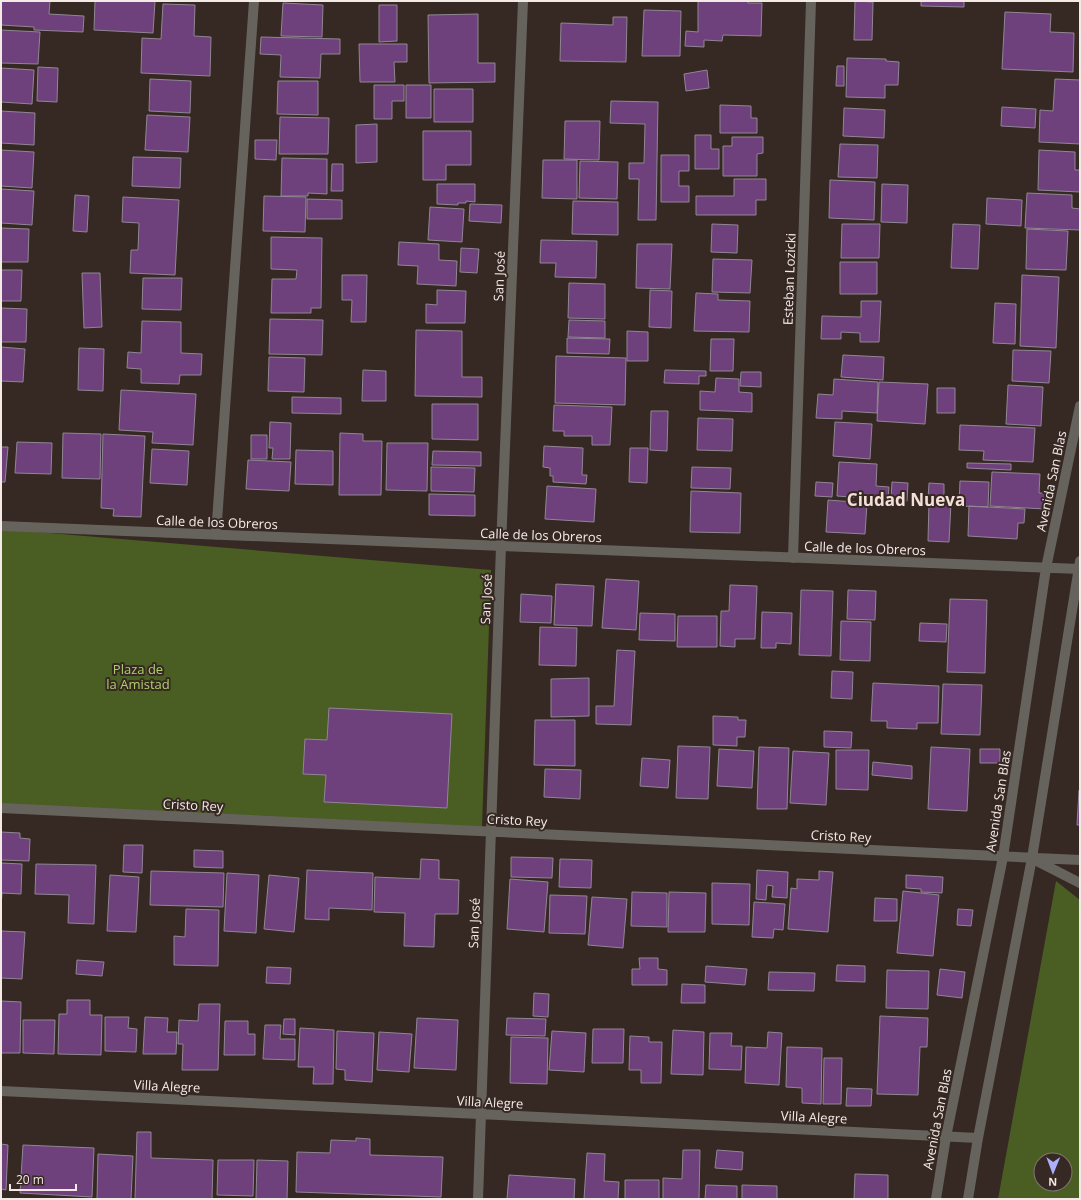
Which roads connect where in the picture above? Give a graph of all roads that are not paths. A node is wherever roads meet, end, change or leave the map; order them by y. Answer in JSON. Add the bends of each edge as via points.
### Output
{"nodes":[{"id":1,"x":254,"y":1,"type":"edge"},
{"id":2,"x":523,"y":1,"type":"edge"},
{"id":3,"x":811,"y":1,"type":"edge"},
{"id":4,"x":1080,"y":406,"type":"edge"},
{"id":5,"x":1,"y":526,"type":"edge"},
{"id":6,"x":216,"y":535,"type":"junction"},
{"id":7,"x":501,"y":546,"type":"junction"},
{"id":8,"x":793,"y":558,"type":"junction"},
{"id":9,"x":1079,"y":566,"type":"edge"},
{"id":10,"x":1046,"y":568,"type":"junction"},
{"id":11,"x":1,"y":808,"type":"edge"},
{"id":12,"x":491,"y":832,"type":"junction"},
{"id":13,"x":1003,"y":857,"type":"junction"},
{"id":14,"x":1032,"y":858,"type":"junction"},
{"id":15,"x":1080,"y":860,"type":"edge"},
{"id":16,"x":1080,"y":883,"type":"edge"},
{"id":17,"x":1,"y":1091,"type":"edge"},
{"id":18,"x":481,"y":1114,"type":"junction"},
{"id":19,"x":946,"y":1137,"type":"junction"},
{"id":20,"x":978,"y":1138,"type":"junction"},
{"id":21,"x":478,"y":1199,"type":"edge"},
{"id":22,"x":936,"y":1199,"type":"edge"},
{"id":23,"x":968,"y":1199,"type":"edge"}],
"edges":[{"from":1,"to":6,"type":"street"},
{"from":2,"to":7,"type":"street","name":"San José"},
{"from":3,"to":8,"type":"street","name":"Esteban Lozicki"},
{"from":4,"to":10,"type":"street","name":"Avenida San Blas"},
{"from":5,"to":6,"type":"street","name":"Calle de los Obreros"},
{"from":6,"to":7,"type":"street","name":"Calle de los Obreros"},
{"from":7,"to":8,"type":"street","name":"Calle de los Obreros"},
{"from":7,"to":12,"type":"street","name":"San José"},
{"from":8,"to":10,"type":"street","name":"Calle de los Obreros"},
{"from":9,"to":10,"type":"street","name":"Calle de los Obreros"},
{"from":9,"to":14,"type":"street"},
{"from":10,"to":13,"type":"street","name":"Avenida San Blas"},
{"from":11,"to":12,"type":"street","name":"Cristo Rey"},
{"from":12,"to":13,"type":"street","name":"Cristo Rey"},
{"from":12,"to":18,"type":"street","name":"San José"},
{"from":13,"to":14,"type":"street","name":"Cristo Rey"},
{"from":13,"to":19,"type":"street","name":"Avenida San Blas"},
{"from":14,"to":15,"type":"street","name":"Cristo Rey"},
{"from":14,"to":16,"type":"street"},
{"from":14,"to":20,"type":"street"},
{"from":17,"to":18,"type":"street","name":"Villa Alegre"},
{"from":18,"to":19,"type":"street","name":"Villa Alegre"},
{"from":18,"to":21,"type":"street","name":"San José"},
{"from":19,"to":20,"type":"street","name":"Villa Alegre"},
{"from":19,"to":22,"type":"street","name":"Avenida San Blas"},
{"from":20,"to":23,"type":"street"}]}
